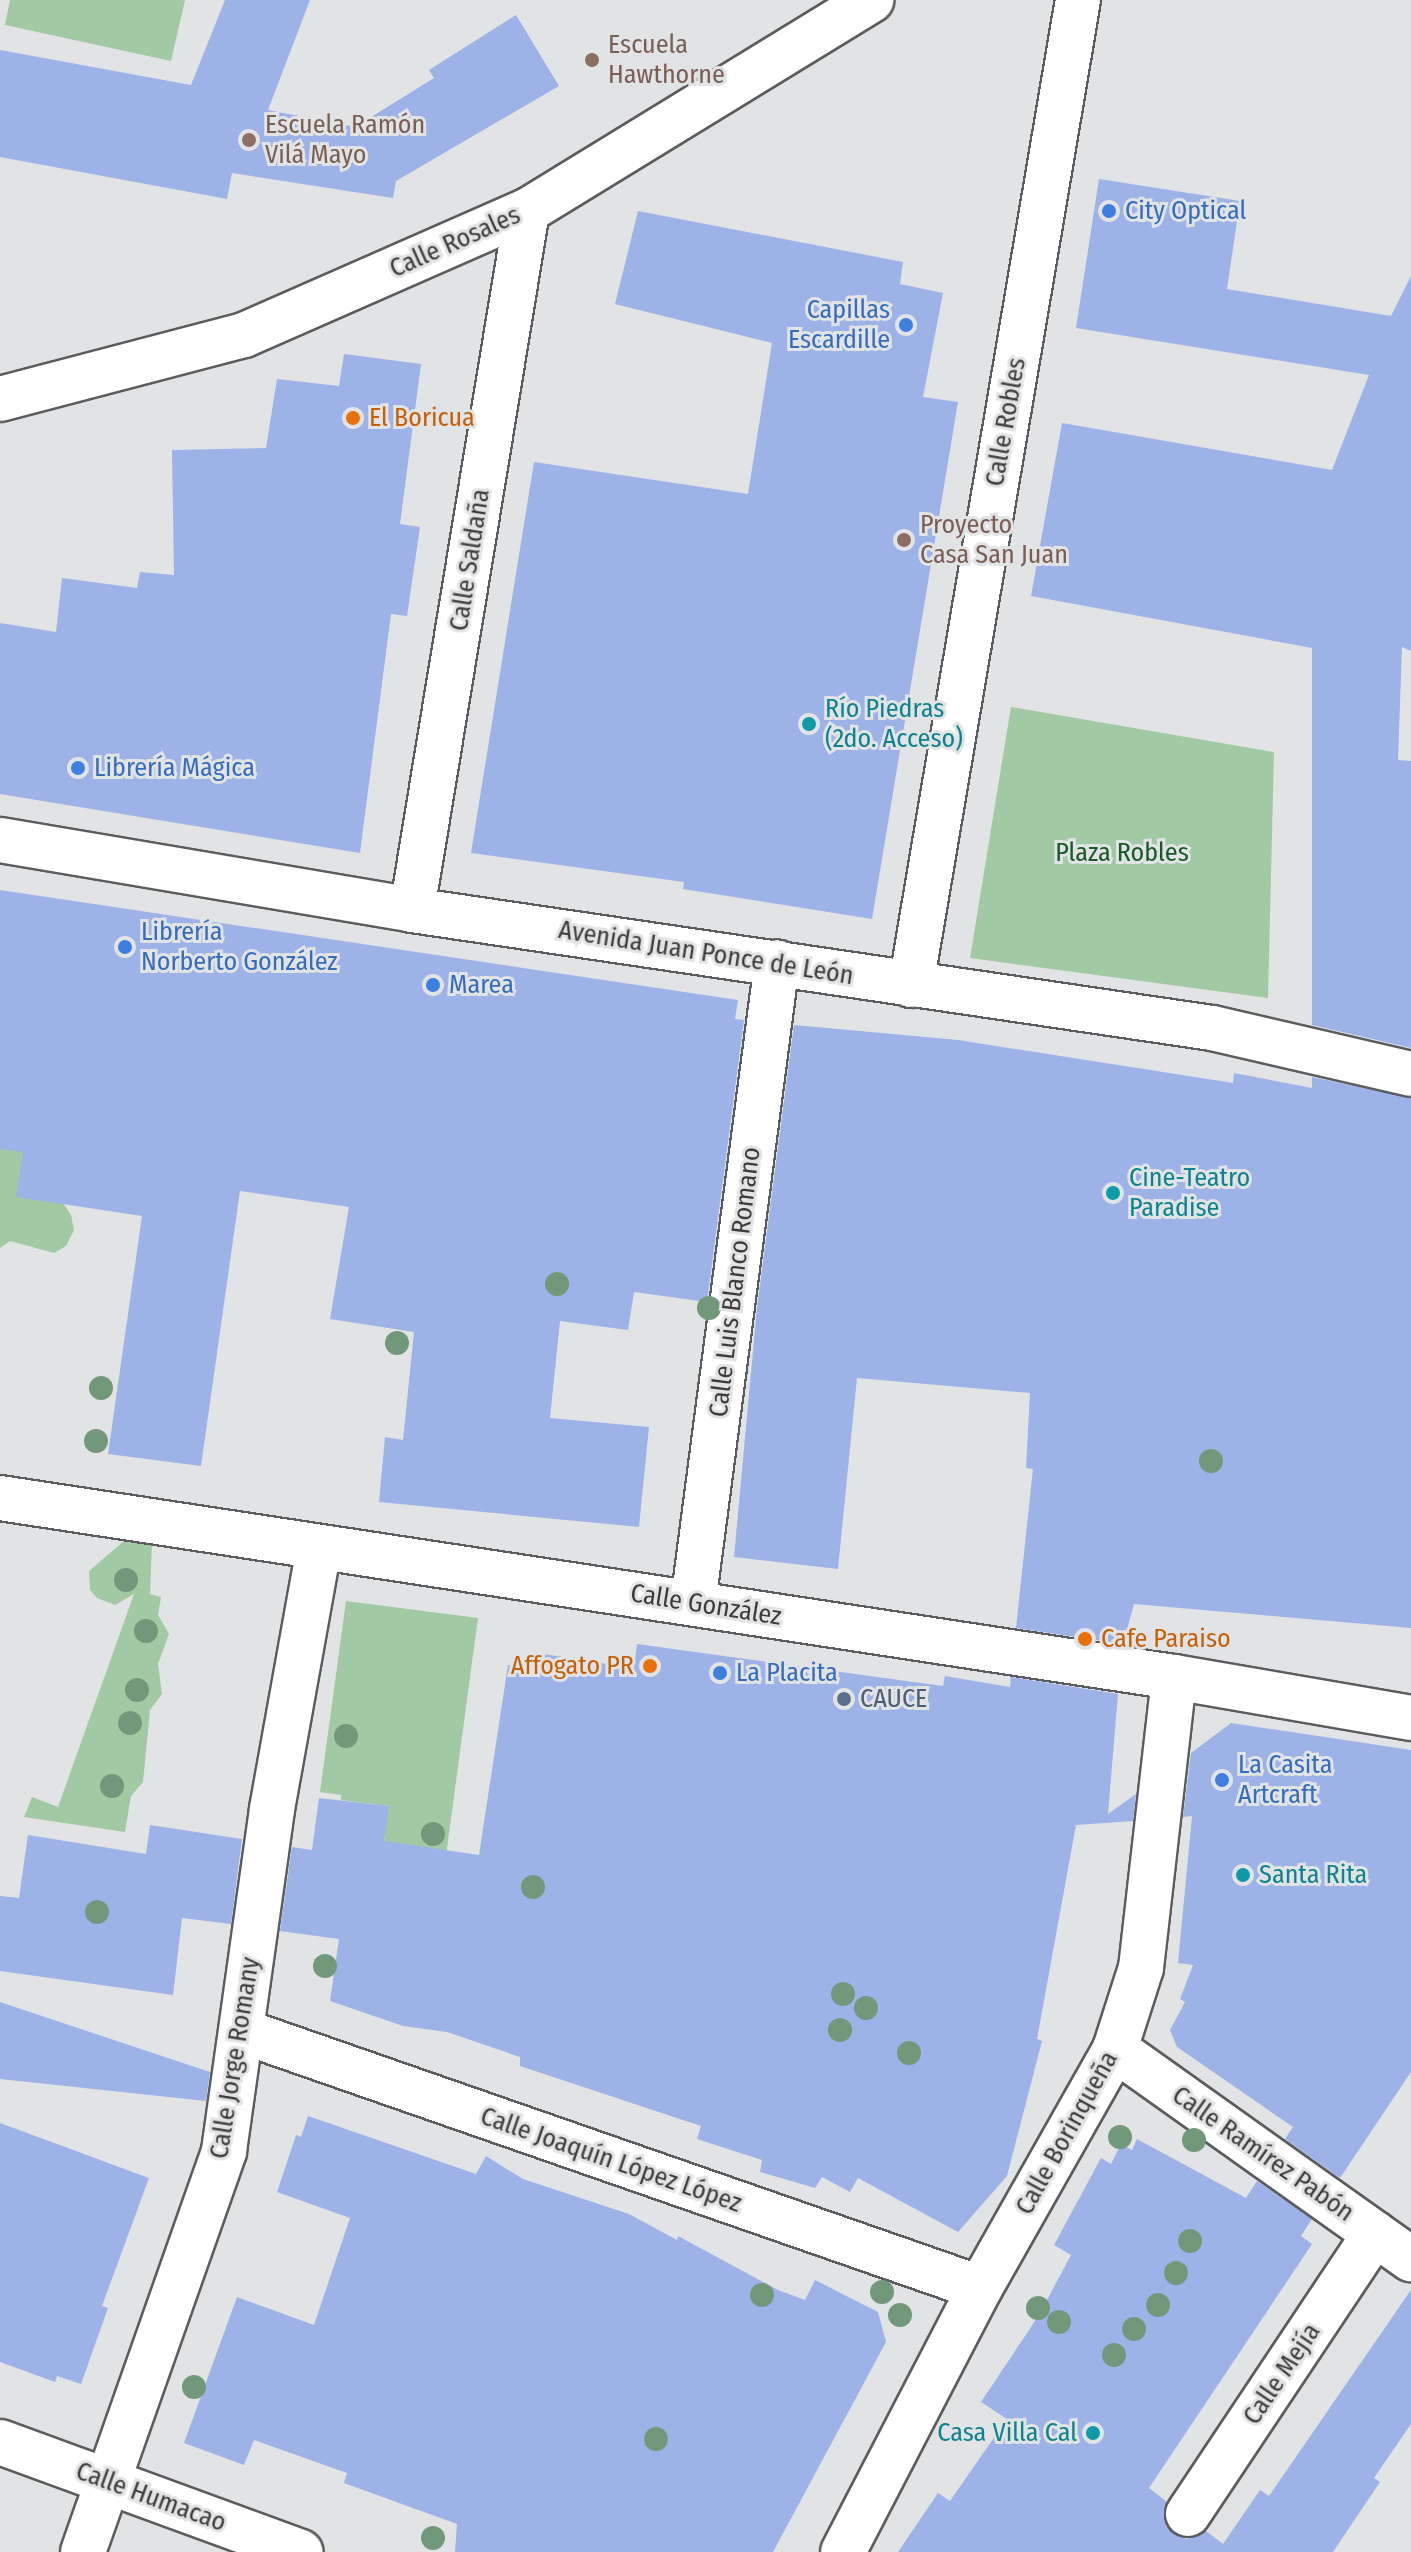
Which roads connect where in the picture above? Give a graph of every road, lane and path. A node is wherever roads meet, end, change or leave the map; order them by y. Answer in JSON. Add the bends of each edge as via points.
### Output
{"nodes":[{"id":1,"x":871,"y":0,"type":"edge"},
{"id":2,"x":1078,"y":0,"type":"edge"},
{"id":3,"x":527,"y":211,"type":"junction"},
{"id":4,"x":0,"y":399,"type":"edge"},
{"id":5,"x":0,"y":840,"type":"edge"},
{"id":6,"x":412,"y":910,"type":"junction"},
{"id":7,"x":777,"y":962,"type":"junction"},
{"id":8,"x":911,"y":985,"type":"junction"},
{"id":9,"x":1411,"y":1074,"type":"edge"},
{"id":10,"x":0,"y":1498,"type":"edge"},
{"id":11,"x":319,"y":1547,"type":"junction"},
{"id":12,"x":693,"y":1603,"type":"junction"},
{"id":13,"x":1174,"y":1677,"type":"junction"},
{"id":14,"x":1411,"y":1718,"type":"edge"},
{"id":15,"x":242,"y":2031,"type":"junction"},
{"id":16,"x":1115,"y":2049,"type":"junction"},
{"id":17,"x":1375,"y":2234,"type":"junction"},
{"id":18,"x":1411,"y":2259,"type":"edge"},
{"id":19,"x":980,"y":2288,"type":"junction"},
{"id":20,"x":0,"y":2442,"type":"edge"},
{"id":21,"x":110,"y":2483,"type":"junction"},
{"id":22,"x":1188,"y":2514,"type":"dead end"},
{"id":23,"x":83,"y":2552,"type":"edge"},
{"id":24,"x":301,"y":2552,"type":"edge"},
{"id":25,"x":843,"y":2552,"type":"edge"}],
"edges":[{"from":1,"to":3,"type":"street","name":"Calle Rosales"},
{"from":2,"to":8,"type":"street","name":"Calle Robles"},
{"from":3,"to":4,"type":"street","name":"Calle Rosales","via":[[244,335]]},
{"from":3,"to":6,"type":"street","name":"Calle Saldaña"},
{"from":5,"to":6,"type":"street","name":"Avenida Juan Ponce de León"},
{"from":6,"to":7,"type":"street","name":"Avenida Juan Ponce de León"},
{"from":7,"to":8,"type":"street","name":"Avenida Juan Ponce de León"},
{"from":7,"to":12,"type":"street","name":"Calle Luis Blanco Romano"},
{"from":8,"to":9,"type":"street","name":"Avenida Juan Ponce de León","via":[[1212,1028]]},
{"from":10,"to":11,"type":"street","name":"Calle González"},
{"from":11,"to":12,"type":"street","name":"Calle González"},
{"from":11,"to":15,"type":"street","name":"Calle Jorge Romany","via":[[272,1809]]},
{"from":12,"to":13,"type":"street","name":"Calle González"},
{"from":13,"to":14,"type":"street","name":"Calle González"},
{"from":13,"to":16,"type":"street","name":"Calle Borinqueña","via":[[1141,1968]]},
{"from":15,"to":19,"type":"street","name":"Calle Joaquín López López"},
{"from":15,"to":21,"type":"street","name":"Calle Jorge Romany","via":[[224,2151]]},
{"from":16,"to":17,"type":"street","name":"Calle Ramírez Pabón"},
{"from":16,"to":19,"type":"street","name":"Calle Borinqueña"},
{"from":17,"to":18,"type":"street","name":"Calle Ramírez Pabón"},
{"from":17,"to":22,"type":"street","name":"Calle Mejía"},
{"from":19,"to":25,"type":"street","name":"Calle Borinqueña"},
{"from":20,"to":21,"type":"street","name":"Calle Humacao"},
{"from":21,"to":23,"type":"street","name":"Calle Jorge Romany"},
{"from":21,"to":24,"type":"street","name":"Calle Humacao"}]}
